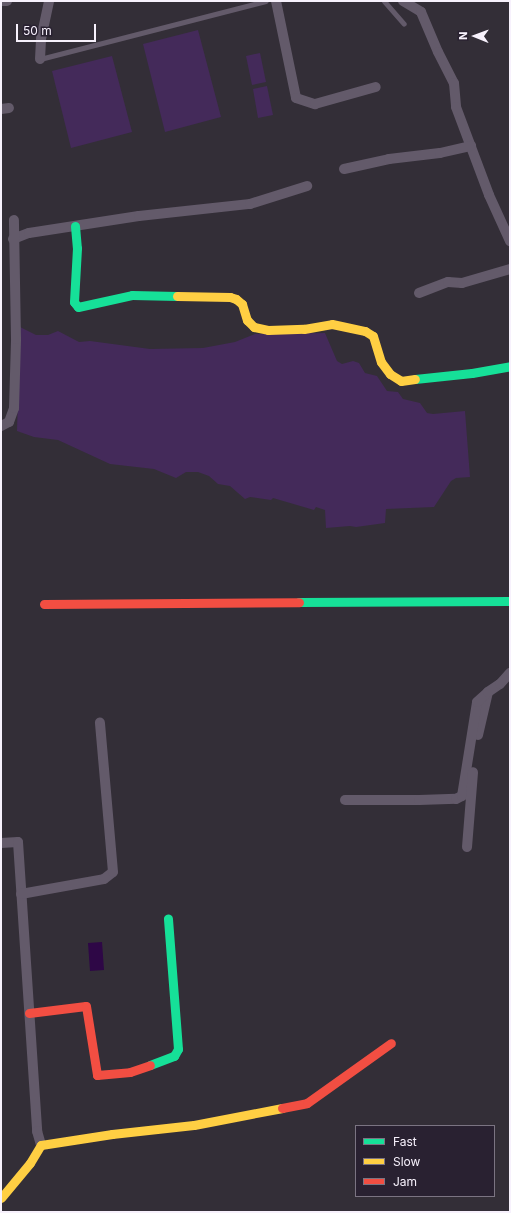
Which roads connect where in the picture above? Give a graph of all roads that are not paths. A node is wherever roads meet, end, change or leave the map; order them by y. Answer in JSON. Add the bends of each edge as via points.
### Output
{"nodes":[{"id":1,"x":1,"y":1,"type":"edge"},
{"id":2,"x":7,"y":1,"type":"edge"},
{"id":3,"x":49,"y":1,"type":"edge"},
{"id":4,"x":266,"y":1,"type":"edge"},
{"id":5,"x":276,"y":1,"type":"edge"},
{"id":6,"x":384,"y":1,"type":"edge"},
{"id":7,"x":403,"y":1,"type":"edge"},
{"id":8,"x":404,"y":24,"type":"dead end"},
{"id":9,"x":40,"y":59,"type":"joint"},
{"id":10,"x":376,"y":87,"type":"dead end"},
{"id":11,"x":472,"y":146,"type":"junction"},
{"id":12,"x":344,"y":169,"type":"dead end"},
{"id":13,"x":306,"y":186,"type":"dead end"},
{"id":14,"x":14,"y":220,"type":"dead end"},
{"id":15,"x":75,"y":226,"type":"junction"},
{"id":16,"x":13,"y":239,"type":"junction"},
{"id":17,"x":510,"y":241,"type":"edge"},
{"id":18,"x":510,"y":269,"type":"edge"},
{"id":19,"x":419,"y":293,"type":"dead end"},
{"id":20,"x":510,"y":366,"type":"edge"},
{"id":21,"x":1,"y":426,"type":"edge"},
{"id":22,"x":510,"y":601,"type":"edge"},
{"id":23,"x":44,"y":604,"type":"dead end"},
{"id":24,"x":510,"y":672,"type":"edge"},
{"id":25,"x":488,"y":692,"type":"junction"},
{"id":26,"x":100,"y":723,"type":"dead end"},
{"id":27,"x":345,"y":800,"type":"dead end"},
{"id":28,"x":1,"y":843,"type":"edge"},
{"id":29,"x":467,"y":847,"type":"dead end"},
{"id":30,"x":21,"y":894,"type":"junction"},
{"id":31,"x":168,"y":918,"type":"dead end"},
{"id":32,"x":29,"y":1013,"type":"junction"},
{"id":33,"x":391,"y":1043,"type":"dead end"},
{"id":34,"x":41,"y":1145,"type":"junction"},
{"id":35,"x":1,"y":1198,"type":"edge"}],
"edges":[{"from":1,"to":2,"type":"street"},
{"from":3,"to":9,"type":"street","via":[[41,39]]},
{"from":4,"to":9,"type":"lane"},
{"from":5,"to":10,"type":"street","via":[[296,98],[315,104]]},
{"from":6,"to":8,"type":"lane"},
{"from":7,"to":11,"type":"street","via":[[421,12],[428,24],[438,52],[454,83],[456,107]]},
{"from":11,"to":12,"type":"street"},
{"from":11,"to":17,"type":"street","via":[[489,195]]},
{"from":13,"to":15,"type":"street","via":[[250,204]]},
{"from":14,"to":16,"type":"street"},
{"from":15,"to":16,"type":"street","via":[[29,232]]},
{"from":15,"to":20,"type":"street","via":[[77,248],[74,302],[78,307],[83,308],[132,295],[230,297],[242,304],[247,320],[254,327],[268,330],[304,329],[332,324],[365,331],[373,336],[381,362],[390,374],[401,381]]},
{"from":16,"to":21,"type":"street","via":[[16,339],[14,408],[8,422]]},
{"from":18,"to":19,"type":"street","via":[[462,283],[448,282]]},
{"from":22,"to":23,"type":"street"},
{"from":24,"to":25,"type":"street","via":[[500,684]]},
{"from":25,"to":27,"type":"street","via":[[477,702],[462,796],[456,799]]},
{"from":25,"to":29,"type":"street","via":[[474,757]]},
{"from":26,"to":30,"type":"street","via":[[113,872],[104,879]]},
{"from":28,"to":30,"type":"street","via":[[18,842]]},
{"from":30,"to":32,"type":"street"},
{"from":31,"to":32,"type":"street","via":[[178,1049],[174,1056],[130,1072],[97,1076],[86,1006]]},
{"from":32,"to":34,"type":"street","via":[[37,1131]]},
{"from":33,"to":34,"type":"street","via":[[307,1103],[194,1125]]},
{"from":34,"to":35,"type":"street","via":[[30,1163]]}]}
